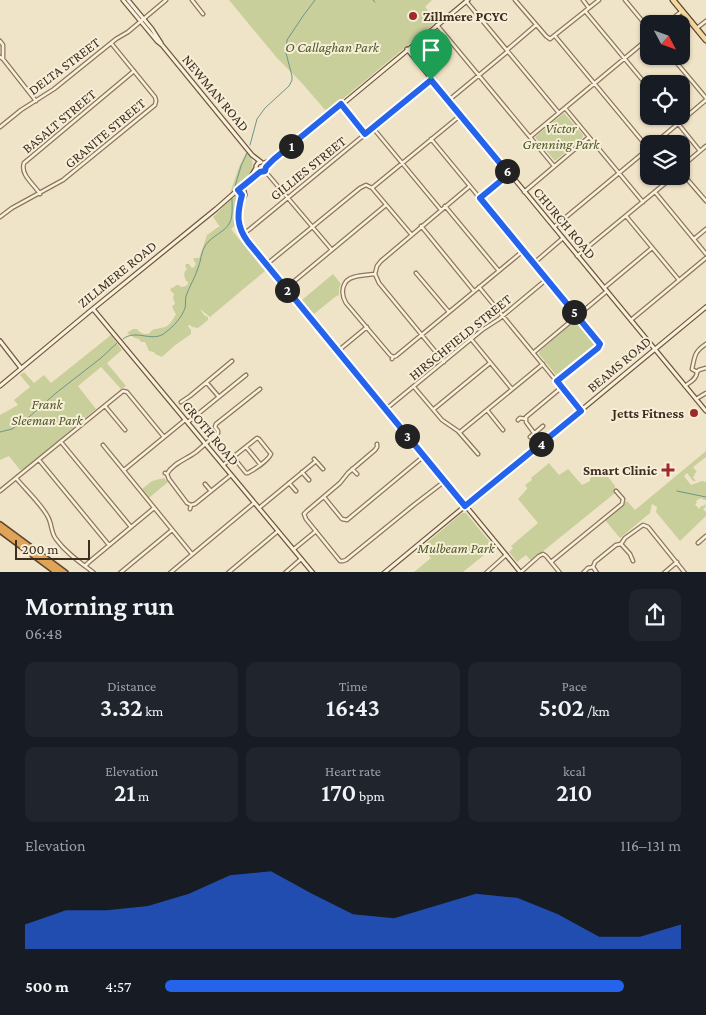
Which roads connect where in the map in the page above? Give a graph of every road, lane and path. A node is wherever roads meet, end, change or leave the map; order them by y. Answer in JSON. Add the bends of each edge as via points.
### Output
{"nodes":[{"id":1,"x":123,"y":0,"type":"edge"},
{"id":2,"x":128,"y":0,"type":"edge"},
{"id":3,"x":166,"y":0,"type":"edge"},
{"id":4,"x":192,"y":0,"type":"edge"},
{"id":5,"x":515,"y":0,"type":"edge"},
{"id":6,"x":582,"y":0,"type":"edge"},
{"id":7,"x":598,"y":0,"type":"edge"},
{"id":8,"x":625,"y":0,"type":"edge"},
{"id":9,"x":674,"y":0,"type":"edge"},
{"id":10,"x":467,"y":1,"type":"edge"},
{"id":11,"x":589,"y":8,"type":"junction"},
{"id":12,"x":585,"y":11,"type":"junction"},
{"id":13,"x":682,"y":11,"type":"junction"},
{"id":14,"x":203,"y":14,"type":"dead end"},
{"id":15,"x":677,"y":15,"type":"edge"},
{"id":16,"x":640,"y":18,"type":"edge"},
{"id":17,"x":142,"y":20,"type":"junction"},
{"id":18,"x":706,"y":21,"type":"edge"},
{"id":19,"x":437,"y":25,"type":"junction"},
{"id":20,"x":536,"y":25,"type":"junction"},
{"id":21,"x":697,"y":28,"type":"junction"},
{"id":22,"x":555,"y":36,"type":"junction"},
{"id":23,"x":0,"y":40,"type":"edge"},
{"id":24,"x":706,"y":40,"type":"edge"},
{"id":25,"x":110,"y":43,"type":"junction"},
{"id":26,"x":640,"y":46,"type":"edge"},
{"id":27,"x":408,"y":49,"type":"junction"},
{"id":28,"x":507,"y":50,"type":"junction"},
{"id":29,"x":403,"y":53,"type":"junction"},
{"id":30,"x":413,"y":56,"type":"junction"},
{"id":31,"x":2,"y":58,"type":"edge"},
{"id":32,"x":624,"y":59,"type":"junction"},
{"id":33,"x":678,"y":65,"type":"edge"},
{"id":34,"x":134,"y":72,"type":"junction"},
{"id":35,"x":478,"y":75,"type":"junction"},
{"id":36,"x":640,"y":78,"type":"edge"},
{"id":37,"x":431,"y":80,"type":"junction"},
{"id":38,"x":594,"y":83,"type":"junction"},
{"id":39,"x":706,"y":99,"type":"edge"},
{"id":40,"x":448,"y":100,"type":"junction"},
{"id":41,"x":36,"y":101,"type":"junction"},
{"id":42,"x":341,"y":104,"type":"junction"},
{"id":43,"x":565,"y":108,"type":"junction"},
{"id":44,"x":559,"y":113,"type":"junction"},
{"id":45,"x":690,"y":113,"type":"edge"},
{"id":46,"x":461,"y":115,"type":"junction"},
{"id":47,"x":677,"y":125,"type":"edge"},
{"id":48,"x":679,"y":125,"type":"edge"},
{"id":49,"x":0,"y":127,"type":"edge"},
{"id":50,"x":373,"y":128,"type":"junction"},
{"id":51,"x":365,"y":134,"type":"junction"},
{"id":52,"x":665,"y":135,"type":"edge"},
{"id":53,"x":530,"y":137,"type":"junction"},
{"id":54,"x":589,"y":137,"type":"junction"},
{"id":55,"x":640,"y":138,"type":"edge"},
{"id":56,"x":431,"y":139,"type":"junction"},
{"id":57,"x":706,"y":147,"type":"edge"},
{"id":58,"x":700,"y":150,"type":"junction"},
{"id":59,"x":252,"y":155,"type":"junction"},
{"id":60,"x":640,"y":155,"type":"edge"},
{"id":61,"x":690,"y":158,"type":"edge"},
{"id":62,"x":274,"y":159,"type":"junction"},
{"id":63,"x":262,"y":162,"type":"junction"},
{"id":64,"x":402,"y":163,"type":"junction"},
{"id":65,"x":554,"y":166,"type":"junction"},
{"id":66,"x":256,"y":167,"type":"junction"},
{"id":67,"x":266,"y":169,"type":"junction"},
{"id":68,"x":260,"y":172,"type":"junction"},
{"id":69,"x":619,"y":173,"type":"junction"},
{"id":70,"x":509,"y":174,"type":"junction"},
{"id":71,"x":249,"y":180,"type":"junction"},
{"id":72,"x":690,"y":182,"type":"edge"},
{"id":73,"x":663,"y":185,"type":"edge"},
{"id":74,"x":470,"y":186,"type":"junction"},
{"id":75,"x":372,"y":188,"type":"junction"},
{"id":76,"x":240,"y":189,"type":"junction"},
{"id":77,"x":524,"y":192,"type":"junction"},
{"id":78,"x":655,"y":192,"type":"junction"},
{"id":79,"x":40,"y":194,"type":"junction"},
{"id":80,"x":288,"y":198,"type":"junction"},
{"id":81,"x":480,"y":198,"type":"junction"},
{"id":82,"x":706,"y":201,"type":"edge"},
{"id":83,"x":643,"y":202,"type":"junction"},
{"id":84,"x":386,"y":205,"type":"junction"},
{"id":85,"x":445,"y":206,"type":"junction"},
{"id":86,"x":441,"y":210,"type":"junction"},
{"id":87,"x":626,"y":216,"type":"junction"},
{"id":88,"x":0,"y":217,"type":"edge"},
{"id":89,"x":421,"y":226,"type":"junction"},
{"id":90,"x":312,"y":227,"type":"junction"},
{"id":91,"x":553,"y":227,"type":"junction"},
{"id":92,"x":706,"y":229,"type":"edge"},
{"id":93,"x":242,"y":234,"type":"junction"},
{"id":94,"x":412,"y":235,"type":"junction"},
{"id":95,"x":563,"y":238,"type":"junction"},
{"id":96,"x":694,"y":239,"type":"junction"},
{"id":97,"x":652,"y":248,"type":"junction"},
{"id":98,"x":332,"y":250,"type":"junction"},
{"id":99,"x":523,"y":250,"type":"junction"},
{"id":100,"x":706,"y":254,"type":"edge"},
{"id":101,"x":578,"y":256,"type":"junction"},
{"id":102,"x":706,"y":258,"type":"edge"},
{"id":103,"x":534,"y":263,"type":"junction"},
{"id":104,"x":266,"y":264,"type":"junction"},
{"id":105,"x":499,"y":271,"type":"junction"},
{"id":106,"x":416,"y":273,"type":"dead end"},
{"id":107,"x":375,"y":274,"type":"junction"},
{"id":108,"x":547,"y":279,"type":"junction"},
{"id":109,"x":679,"y":280,"type":"junction"},
{"id":110,"x":479,"y":287,"type":"junction"},
{"id":111,"x":286,"y":288,"type":"junction"},
{"id":112,"x":606,"y":290,"type":"junction"},
{"id":113,"x":474,"y":291,"type":"junction"},
{"id":114,"x":93,"y":308,"type":"junction"},
{"id":115,"x":706,"y":308,"type":"edge"},
{"id":116,"x":449,"y":312,"type":"junction"},
{"id":117,"x":503,"y":316,"type":"junction"},
{"id":118,"x":578,"y":316,"type":"junction"},
{"id":119,"x":631,"y":320,"type":"junction"},
{"id":120,"x":367,"y":328,"type":"junction"},
{"id":121,"x":422,"y":335,"type":"junction"},
{"id":122,"x":471,"y":339,"type":"junction"},
{"id":123,"x":0,"y":342,"type":"edge"},
{"id":124,"x":706,"y":344,"type":"edge"},
{"id":125,"x":655,"y":349,"type":"junction"},
{"id":126,"x":338,"y":351,"type":"junction"},
{"id":127,"x":533,"y":353,"type":"junction"},
{"id":128,"x":232,"y":361,"type":"dead end"},
{"id":129,"x":444,"y":362,"type":"junction"},
{"id":130,"x":490,"y":362,"type":"junction"},
{"id":131,"x":543,"y":364,"type":"junction"},
{"id":132,"x":21,"y":368,"type":"junction"},
{"id":133,"x":706,"y":368,"type":"edge"},
{"id":134,"x":696,"y":372,"type":"junction"},
{"id":135,"x":246,"y":375,"type":"dead end"},
{"id":136,"x":557,"y":381,"type":"junction"},
{"id":137,"x":207,"y":382,"type":"junction"},
{"id":138,"x":0,"y":386,"type":"edge"},
{"id":139,"x":414,"y":386,"type":"junction"},
{"id":140,"x":685,"y":386,"type":"junction"},
{"id":141,"x":562,"y":387,"type":"junction"},
{"id":142,"x":260,"y":389,"type":"dead end"},
{"id":143,"x":512,"y":389,"type":"junction"},
{"id":144,"x":705,"y":393,"type":"edge"},
{"id":145,"x":219,"y":397,"type":"junction"},
{"id":146,"x":697,"y":400,"type":"junction"},
{"id":147,"x":181,"y":402,"type":"dead end"},
{"id":148,"x":104,"y":406,"type":"junction"},
{"id":149,"x":386,"y":409,"type":"junction"},
{"id":150,"x":433,"y":410,"type":"junction"},
{"id":151,"x":487,"y":410,"type":"junction"},
{"id":152,"x":581,"y":411,"type":"junction"},
{"id":153,"x":706,"y":411,"type":"edge"},
{"id":154,"x":526,"y":419,"type":"junction"},
{"id":155,"x":518,"y":420,"type":"dead end"},
{"id":156,"x":187,"y":421,"type":"junction"},
{"id":157,"x":543,"y":426,"type":"dead end"},
{"id":158,"x":125,"y":430,"type":"dead end"},
{"id":159,"x":503,"y":430,"type":"dead end"},
{"id":160,"x":460,"y":432,"type":"junction"},
{"id":161,"x":534,"y":433,"type":"junction"},
{"id":162,"x":164,"y":437,"type":"junction"},
{"id":163,"x":530,"y":437,"type":"dead end"},
{"id":164,"x":61,"y":442,"type":"junction"},
{"id":165,"x":205,"y":444,"type":"junction"},
{"id":166,"x":377,"y":444,"type":"dead end"},
{"id":167,"x":103,"y":445,"type":"dead end"},
{"id":168,"x":246,"y":447,"type":"junction"},
{"id":169,"x":375,"y":450,"type":"junction"},
{"id":170,"x":380,"y":454,"type":"dead end"},
{"id":171,"x":478,"y":454,"type":"dead end"},
{"id":172,"x":424,"y":456,"type":"junction"},
{"id":173,"x":234,"y":458,"type":"junction"},
{"id":174,"x":39,"y":460,"type":"junction"},
{"id":175,"x":260,"y":464,"type":"junction"},
{"id":176,"x":224,"y":465,"type":"junction"},
{"id":177,"x":323,"y":469,"type":"dead end"},
{"id":178,"x":352,"y":469,"type":"junction"},
{"id":179,"x":124,"y":470,"type":"junction"},
{"id":180,"x":302,"y":472,"type":"junction"},
{"id":181,"x":357,"y":474,"type":"dead end"},
{"id":182,"x":231,"y":475,"type":"junction"},
{"id":183,"x":16,"y":478,"type":"junction"},
{"id":184,"x":309,"y":480,"type":"dead end"},
{"id":185,"x":445,"y":481,"type":"junction"},
{"id":186,"x":289,"y":483,"type":"junction"},
{"id":187,"x":205,"y":484,"type":"dead end"},
{"id":188,"x":0,"y":491,"type":"edge"},
{"id":189,"x":211,"y":491,"type":"junction"},
{"id":190,"x":296,"y":491,"type":"dead end"},
{"id":191,"x":616,"y":491,"type":"dead end"},
{"id":192,"x":324,"y":497,"type":"junction"},
{"id":193,"x":254,"y":503,"type":"junction"},
{"id":194,"x":465,"y":506,"type":"junction"},
{"id":195,"x":154,"y":508,"type":"junction"},
{"id":196,"x":259,"y":508,"type":"junction"},
{"id":197,"x":0,"y":526,"type":"edge"},
{"id":198,"x":131,"y":527,"type":"junction"},
{"id":199,"x":0,"y":530,"type":"edge"},
{"id":200,"x":172,"y":530,"type":"junction"},
{"id":201,"x":278,"y":531,"type":"junction"},
{"id":202,"x":316,"y":531,"type":"junction"},
{"id":203,"x":706,"y":536,"type":"edge"},
{"id":204,"x":698,"y":543,"type":"dead end"},
{"id":205,"x":621,"y":544,"type":"junction"},
{"id":206,"x":109,"y":545,"type":"junction"},
{"id":207,"x":293,"y":549,"type":"junction"},
{"id":208,"x":192,"y":554,"type":"junction"},
{"id":209,"x":506,"y":555,"type":"junction"},
{"id":210,"x":301,"y":559,"type":"junction"},
{"id":211,"x":633,"y":561,"type":"dead end"},
{"id":212,"x":551,"y":562,"type":"junction"},
{"id":213,"x":677,"y":562,"type":"junction"},
{"id":214,"x":85,"y":566,"type":"junction"},
{"id":215,"x":593,"y":567,"type":"junction"},
{"id":216,"x":58,"y":572,"type":"edge"},
{"id":217,"x":65,"y":572,"type":"edge"},
{"id":218,"x":94,"y":572,"type":"edge"},
{"id":219,"x":120,"y":572,"type":"edge"},
{"id":220,"x":170,"y":572,"type":"edge"},
{"id":221,"x":228,"y":572,"type":"edge"},
{"id":222,"x":285,"y":572,"type":"edge"},
{"id":223,"x":313,"y":572,"type":"edge"},
{"id":224,"x":384,"y":572,"type":"edge"},
{"id":225,"x":486,"y":572,"type":"edge"},
{"id":226,"x":520,"y":572,"type":"edge"},
{"id":227,"x":560,"y":572,"type":"edge"},
{"id":228,"x":583,"y":572,"type":"edge"},
{"id":229,"x":597,"y":572,"type":"edge"},
{"id":230,"x":664,"y":572,"type":"edge"},
{"id":231,"x":685,"y":572,"type":"edge"}],
"edges":[{"from":1,"to":17,"type":"street","name":"NEWMAN ROAD"},
{"from":2,"to":17,"type":"street","name":"NEWMAN ROAD"},
{"from":3,"to":17,"type":"street","name":"DELTA STREET"},
{"from":4,"to":14,"type":"street"},
{"from":5,"to":20,"type":"street"},
{"from":6,"to":11,"type":"street"},
{"from":7,"to":11,"type":"street"},
{"from":8,"to":16,"type":"street"},
{"from":9,"to":13,"type":"main road"},
{"from":10,"to":19,"type":"street"},
{"from":10,"to":28,"type":"street"},
{"from":11,"to":12,"type":"street"},
{"from":12,"to":22,"type":"street"},
{"from":12,"to":32,"type":"street"},
{"from":13,"to":15,"type":"street"},
{"from":13,"to":21,"type":"main road"},
{"from":17,"to":25,"type":"street","name":"DELTA STREET"},
{"from":17,"to":59,"type":"street","name":"NEWMAN ROAD"},
{"from":18,"to":21,"type":"street"},
{"from":19,"to":27,"type":"street"},
{"from":19,"to":35,"type":"street"},
{"from":20,"to":22,"type":"street","via":[[547,38]]},
{"from":20,"to":28,"type":"street"},
{"from":21,"to":24,"type":"main road"},
{"from":22,"to":38,"type":"street"},
{"from":23,"to":31,"type":"street"},
{"from":25,"to":34,"type":"street","name":"GRANITE STREET"},
{"from":25,"to":41,"type":"street","name":"DELTA STREET"},
{"from":26,"to":32,"type":"street"},
{"from":27,"to":29,"type":"street"},
{"from":27,"to":30,"type":"street","name":"CHURCH ROAD"},
{"from":28,"to":35,"type":"street"},
{"from":28,"to":44,"type":"street"},
{"from":29,"to":30,"type":"street"},
{"from":29,"to":42,"type":"street"},
{"from":30,"to":37,"type":"street","name":"CHURCH ROAD"},
{"from":31,"to":41,"type":"street"},
{"from":32,"to":36,"type":"street"},
{"from":32,"to":38,"type":"street"},
{"from":33,"to":39,"type":"street"},
{"from":34,"to":79,"type":"street","name":"BASALT STREET","via":[[24,163],[24,173]]},
{"from":34,"to":79,"type":"street","name":"GRANITE STREET","via":[[155,97],[155,105],[64,180]]},
{"from":35,"to":40,"type":"street"},
{"from":35,"to":53,"type":"street"},
{"from":37,"to":40,"type":"street","name":"CHURCH ROAD"},
{"from":37,"to":50,"type":"street","name":"GILLIES STREET"},
{"from":38,"to":43,"type":"street"},
{"from":38,"to":55,"type":"street"},
{"from":39,"to":45,"type":"street"},
{"from":40,"to":46,"type":"street","name":"CHURCH ROAD"},
{"from":41,"to":49,"type":"street","name":"DELTA STREET"},
{"from":42,"to":51,"type":"street"},
{"from":42,"to":62,"type":"street"},
{"from":43,"to":44,"type":"street"},
{"from":43,"to":54,"type":"street"},
{"from":44,"to":53,"type":"street"},
{"from":46,"to":56,"type":"street"},
{"from":46,"to":70,"type":"street","name":"CHURCH ROAD"},
{"from":47,"to":52,"type":"street"},
{"from":48,"to":58,"type":"street"},
{"from":50,"to":51,"type":"street","name":"GILLIES STREET"},
{"from":50,"to":64,"type":"street"},
{"from":51,"to":80,"type":"street","name":"GILLIES STREET"},
{"from":53,"to":65,"type":"street"},
{"from":54,"to":65,"type":"street"},
{"from":54,"to":69,"type":"street"},
{"from":56,"to":64,"type":"street"},
{"from":56,"to":74,"type":"street"},
{"from":57,"to":58,"type":"street"},
{"from":58,"to":61,"type":"street"},
{"from":59,"to":63,"type":"street","name":"NEWMAN ROAD"},
{"from":59,"to":66,"type":"street","name":"NEWMAN ROAD"},
{"from":60,"to":69,"type":"street"},
{"from":62,"to":63,"type":"street"},
{"from":62,"to":67,"type":"street"},
{"from":63,"to":66,"type":"street"},
{"from":63,"to":67,"type":"street"},
{"from":64,"to":75,"type":"street"},
{"from":64,"to":86,"type":"street"},
{"from":65,"to":77,"type":"street"},
{"from":66,"to":68,"type":"street"},
{"from":66,"to":71,"type":"street","name":"ZILLMERE ROAD"},
{"from":67,"to":68,"type":"street"},
{"from":67,"to":80,"type":"street"},
{"from":68,"to":71,"type":"street","name":"ZILLMERE ROAD"},
{"from":69,"to":83,"type":"street"},
{"from":69,"to":91,"type":"street"},
{"from":70,"to":77,"type":"street","name":"CHURCH ROAD"},
{"from":70,"to":81,"type":"street"},
{"from":71,"to":76,"type":"street","name":"ZILLMERE ROAD"},
{"from":72,"to":82,"type":"street"},
{"from":73,"to":78,"type":"street"},
{"from":74,"to":81,"type":"street"},
{"from":74,"to":85,"type":"street"},
{"from":75,"to":84,"type":"street"},
{"from":75,"to":90,"type":"street","via":[[367,185],[361,187]]},
{"from":76,"to":93,"type":"street","via":[[245,193],[238,216]]},
{"from":76,"to":114,"type":"street","name":"ZILLMERE ROAD"},
{"from":77,"to":91,"type":"street","name":"CHURCH ROAD"},
{"from":78,"to":83,"type":"street"},
{"from":78,"to":96,"type":"street"},
{"from":79,"to":88,"type":"street","name":"GRANITE STREET"},
{"from":80,"to":90,"type":"street"},
{"from":80,"to":93,"type":"street","name":"GILLIES STREET"},
{"from":81,"to":99,"type":"street"},
{"from":83,"to":87,"type":"street"},
{"from":84,"to":94,"type":"street"},
{"from":84,"to":98,"type":"street"},
{"from":85,"to":86,"type":"street"},
{"from":85,"to":105,"type":"street"},
{"from":86,"to":89,"type":"street"},
{"from":87,"to":97,"type":"street"},
{"from":87,"to":101,"type":"street"},
{"from":89,"to":94,"type":"street"},
{"from":89,"to":113,"type":"street"},
{"from":90,"to":98,"type":"street"},
{"from":90,"to":104,"type":"street"},
{"from":91,"to":95,"type":"street","name":"CHURCH ROAD"},
{"from":92,"to":96,"type":"street"},
{"from":93,"to":104,"type":"street"},
{"from":94,"to":107,"type":"street","via":[[381,261]]},
{"from":95,"to":101,"type":"street","name":"CHURCH ROAD"},
{"from":95,"to":103,"type":"street"},
{"from":96,"to":100,"type":"street"},
{"from":97,"to":109,"type":"street"},
{"from":97,"to":112,"type":"street"},
{"from":98,"to":111,"type":"street"},
{"from":99,"to":103,"type":"street"},
{"from":99,"to":105,"type":"street"},
{"from":101,"to":112,"type":"street","name":"CHURCH ROAD"},
{"from":102,"to":109,"type":"street"},
{"from":103,"to":108,"type":"street"},
{"from":104,"to":111,"type":"street"},
{"from":105,"to":110,"type":"street"},
{"from":106,"to":116,"type":"street"},
{"from":107,"to":120,"type":"street","via":[[352,277],[342,289],[345,300]]},
{"from":107,"to":121,"type":"street","via":[[377,281]]},
{"from":108,"to":117,"type":"street","name":"HIRSCHFIELD STREET"},
{"from":108,"to":118,"type":"street"},
{"from":109,"to":119,"type":"street"},
{"from":110,"to":113,"type":"street"},
{"from":110,"to":117,"type":"street"},
{"from":111,"to":126,"type":"street"},
{"from":112,"to":118,"type":"street"},
{"from":112,"to":119,"type":"street","name":"CHURCH ROAD"},
{"from":113,"to":116,"type":"street"},
{"from":114,"to":132,"type":"street","name":"ZILLMERE ROAD"},
{"from":114,"to":156,"type":"street","name":"GROTH ROAD"},
{"from":115,"to":125,"type":"street","name":"BEAMS ROAD"},
{"from":116,"to":121,"type":"street"},
{"from":117,"to":122,"type":"street","name":"HIRSCHFIELD STREET"},
{"from":117,"to":127,"type":"street"},
{"from":118,"to":127,"type":"street"},
{"from":118,"to":136,"type":"street","via":[[601,345]]},
{"from":119,"to":125,"type":"street","name":"CHURCH ROAD"},
{"from":120,"to":121,"type":"street","via":[[392,358]]},
{"from":120,"to":126,"type":"street"},
{"from":121,"to":129,"type":"street"},
{"from":122,"to":129,"type":"street","name":"HIRSCHFIELD STREET"},
{"from":122,"to":130,"type":"street"},
{"from":123,"to":132,"type":"street"},
{"from":124,"to":134,"type":"street","via":[[694,357],[692,369]]},
{"from":125,"to":140,"type":"street","name":"CHURCH ROAD"},
{"from":125,"to":152,"type":"street","name":"BEAMS ROAD"},
{"from":126,"to":149,"type":"street"},
{"from":127,"to":131,"type":"street"},
{"from":128,"to":137,"type":"street"},
{"from":129,"to":139,"type":"street","name":"HIRSCHFIELD STREET"},
{"from":130,"to":143,"type":"street"},
{"from":130,"to":150,"type":"street"},
{"from":131,"to":136,"type":"street"},
{"from":131,"to":143,"type":"street"},
{"from":132,"to":138,"type":"street","name":"ZILLMERE ROAD"},
{"from":133,"to":134,"type":"street"},
{"from":134,"to":140,"type":"street","via":[[697,376]]},
{"from":135,"to":145,"type":"street"},
{"from":136,"to":141,"type":"street"},
{"from":137,"to":145,"type":"street"},
{"from":137,"to":147,"type":"street"},
{"from":139,"to":149,"type":"street","name":"HIRSCHFIELD STREET"},
{"from":139,"to":150,"type":"street"},
{"from":140,"to":146,"type":"street","name":"CHURCH ROAD"},
{"from":141,"to":152,"type":"street"},
{"from":141,"to":154,"type":"street"},
{"from":142,"to":165,"type":"street","via":[[216,424],[218,433]]},
{"from":143,"to":151,"type":"street"},
{"from":144,"to":146,"type":"street"},
{"from":145,"to":156,"type":"street"},
{"from":146,"to":153,"type":"street","name":"CHURCH ROAD"},
{"from":148,"to":158,"type":"street"},
{"from":148,"to":162,"type":"street","via":[[127,392]]},
{"from":148,"to":164,"type":"street"},
{"from":149,"to":172,"type":"street"},
{"from":150,"to":160,"type":"street"},
{"from":151,"to":159,"type":"street"},
{"from":151,"to":160,"type":"street"},
{"from":152,"to":194,"type":"street","name":"BEAMS ROAD"},
{"from":154,"to":155,"type":"street"},
{"from":154,"to":161,"type":"street"},
{"from":156,"to":162,"type":"street"},
{"from":156,"to":165,"type":"street","name":"GROTH ROAD"},
{"from":157,"to":161,"type":"street"},
{"from":160,"to":171,"type":"street"},
{"from":161,"to":163,"type":"street"},
{"from":162,"to":179,"type":"street"},
{"from":164,"to":174,"type":"street"},
{"from":164,"to":198,"type":"street"},
{"from":165,"to":176,"type":"street","name":"GROTH ROAD"},
{"from":165,"to":189,"type":"street","via":[[166,474],[190,507]]},
{"from":166,"to":169,"type":"street"},
{"from":167,"to":179,"type":"street"},
{"from":168,"to":173,"type":"street"},
{"from":168,"to":175,"type":"street"},
{"from":168,"to":175,"type":"street","via":[[258,438],[270,452],[270,456]]},
{"from":169,"to":170,"type":"street"},
{"from":169,"to":178,"type":"street"},
{"from":172,"to":185,"type":"street"},
{"from":172,"to":192,"type":"street","via":[[347,520],[342,519]]},
{"from":173,"to":175,"type":"street","via":[[247,473]]},
{"from":173,"to":176,"type":"street"},
{"from":174,"to":183,"type":"street"},
{"from":174,"to":206,"type":"street"},
{"from":176,"to":182,"type":"street","name":"GROTH ROAD"},
{"from":177,"to":180,"type":"street","via":[[315,460]]},
{"from":178,"to":181,"type":"street"},
{"from":178,"to":192,"type":"street"},
{"from":179,"to":195,"type":"street"},
{"from":180,"to":184,"type":"street"},
{"from":180,"to":186,"type":"street"},
{"from":182,"to":189,"type":"street"},
{"from":182,"to":193,"type":"street","name":"GROTH ROAD"},
{"from":183,"to":188,"type":"street"},
{"from":183,"to":214,"type":"street","via":[[49,519],[56,540]]},
{"from":185,"to":194,"type":"street"},
{"from":185,"to":202,"type":"street","via":[[346,560],[342,561]]},
{"from":186,"to":190,"type":"street"},
{"from":186,"to":196,"type":"street"},
{"from":187,"to":189,"type":"street"},
{"from":191,"to":212,"type":"street","via":[[622,499],[621,505]]},
{"from":192,"to":202,"type":"street","via":[[304,514]]},
{"from":193,"to":196,"type":"street","name":"GROTH ROAD"},
{"from":193,"to":208,"type":"street"},
{"from":194,"to":209,"type":"street"},
{"from":194,"to":224,"type":"street","name":"BEAMS ROAD"},
{"from":195,"to":198,"type":"street"},
{"from":195,"to":200,"type":"street"},
{"from":196,"to":201,"type":"street","name":"GROTH ROAD"},
{"from":197,"to":217,"type":"highway"},
{"from":198,"to":206,"type":"street"},
{"from":199,"to":216,"type":"highway"},
{"from":200,"to":208,"type":"street"},
{"from":200,"to":219,"type":"street"},
{"from":201,"to":207,"type":"street","name":"GROTH ROAD"},
{"from":201,"to":221,"type":"street"},
{"from":202,"to":207,"type":"street"},
{"from":203,"to":204,"type":"street"},
{"from":205,"to":211,"type":"street"},
{"from":205,"to":213,"type":"street","via":[[645,525]]},
{"from":205,"to":215,"type":"street"},
{"from":206,"to":214,"type":"street"},
{"from":207,"to":210,"type":"street","name":"GROTH ROAD"},
{"from":208,"to":220,"type":"street"},
{"from":209,"to":225,"type":"street"},
{"from":209,"to":226,"type":"street"},
{"from":210,"to":222,"type":"street"},
{"from":210,"to":223,"type":"street","name":"GROTH ROAD"},
{"from":212,"to":226,"type":"street","via":[[543,554]]},
{"from":212,"to":227,"type":"street"},
{"from":213,"to":230,"type":"street"},
{"from":213,"to":231,"type":"street"},
{"from":214,"to":218,"type":"street"},
{"from":215,"to":228,"type":"street"},
{"from":215,"to":229,"type":"street"}]}
